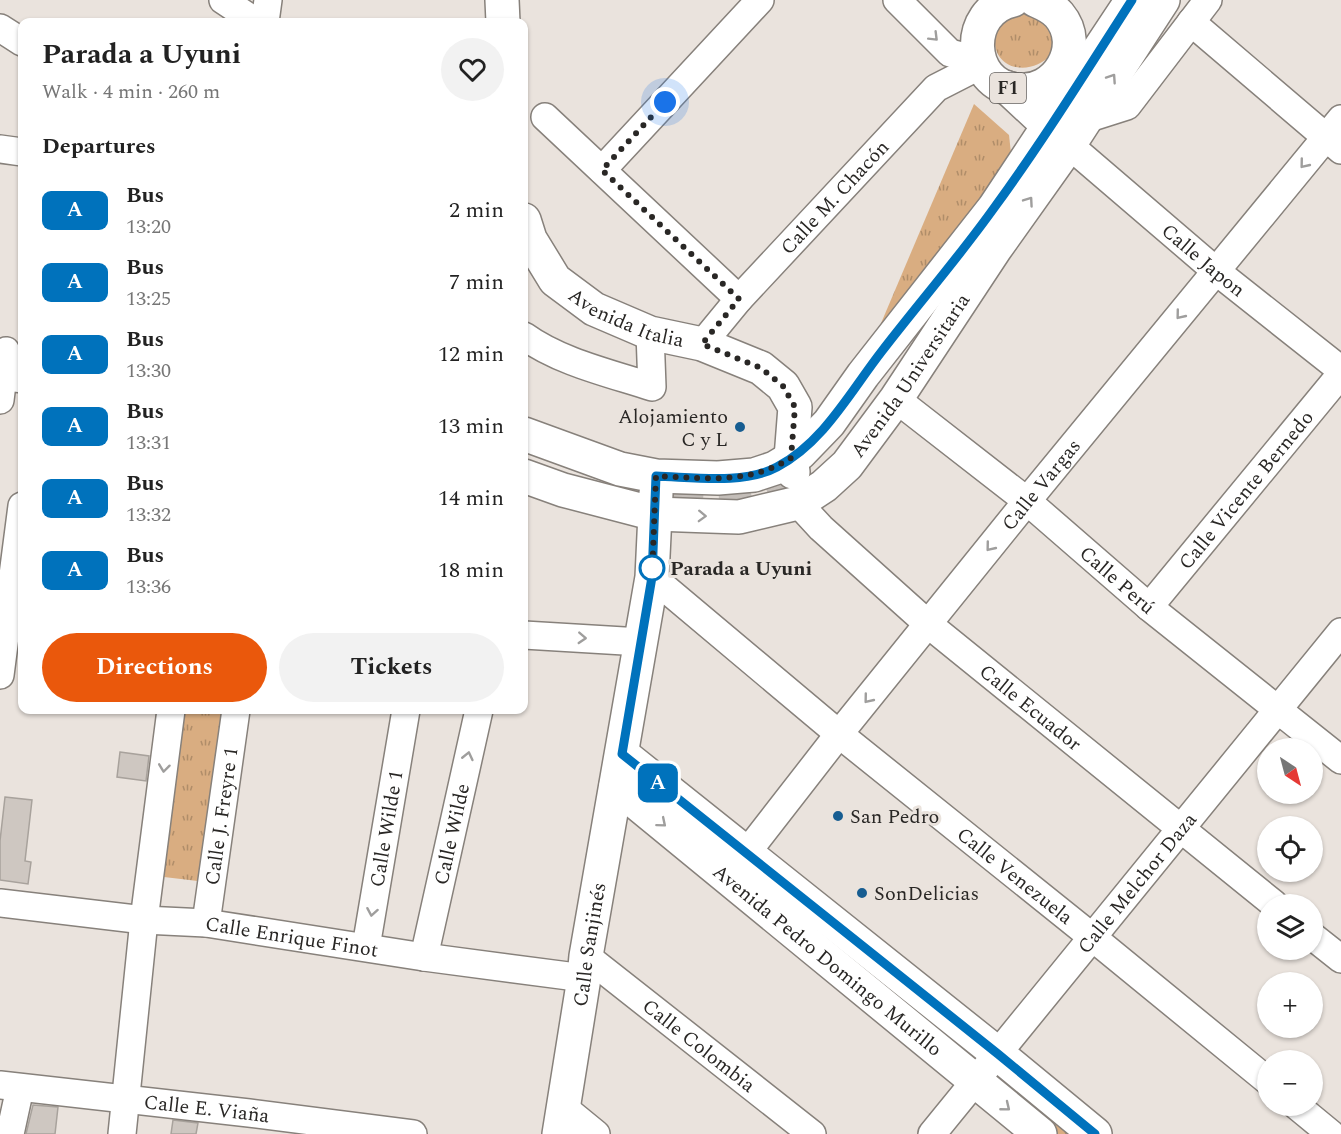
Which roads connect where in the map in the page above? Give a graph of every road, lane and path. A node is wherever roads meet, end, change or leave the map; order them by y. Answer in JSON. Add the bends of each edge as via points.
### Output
{"nodes":[{"id":1,"x":223,"y":0,"type":"edge"},
{"id":2,"x":268,"y":0,"type":"edge"},
{"id":3,"x":760,"y":0,"type":"edge"},
{"id":4,"x":897,"y":0,"type":"edge"},
{"id":5,"x":1132,"y":0,"type":"edge"},
{"id":6,"x":1163,"y":0,"type":"edge"},
{"id":7,"x":1208,"y":0,"type":"edge"},
{"id":8,"x":1029,"y":1,"type":"edge"},
{"id":9,"x":974,"y":13,"type":"edge"},
{"id":10,"x":250,"y":18,"type":"edge"},
{"id":11,"x":266,"y":18,"type":"edge"},
{"id":12,"x":1191,"y":22,"type":"junction"},
{"id":13,"x":0,"y":28,"type":"edge"},
{"id":14,"x":18,"y":39,"type":"edge"},
{"id":15,"x":1068,"y":55,"type":"junction"},
{"id":16,"x":980,"y":63,"type":"junction"},
{"id":17,"x":1008,"y":88,"type":"junction"},
{"id":18,"x":545,"y":117,"type":"dead end"},
{"id":19,"x":1068,"y":122,"type":"junction"},
{"id":20,"x":1336,"y":135,"type":"edge"},
{"id":21,"x":0,"y":149,"type":"edge"},
{"id":22,"x":18,"y":151,"type":"edge"},
{"id":23,"x":602,"y":170,"type":"junction"},
{"id":24,"x":994,"y":208,"type":"junction"},
{"id":25,"x":528,"y":233,"type":"edge"},
{"id":26,"x":996,"y":249,"type":"junction"},
{"id":27,"x":1216,"y":271,"type":"junction"},
{"id":28,"x":739,"y":299,"type":"junction"},
{"id":29,"x":928,"y":321,"type":"junction"},
{"id":30,"x":650,"y":333,"type":"junction"},
{"id":31,"x":528,"y":339,"type":"edge"},
{"id":32,"x":702,"y":344,"type":"junction"},
{"id":33,"x":1341,"y":372,"type":"edge"},
{"id":34,"x":896,"y":399,"type":"junction"},
{"id":35,"x":795,"y":407,"type":"junction"},
{"id":36,"x":829,"y":423,"type":"junction"},
{"id":37,"x":528,"y":435,"type":"edge"},
{"id":38,"x":528,"y":455,"type":"edge"},
{"id":39,"x":800,"y":465,"type":"junction"},
{"id":40,"x":656,"y":476,"type":"junction"},
{"id":41,"x":528,"y":477,"type":"edge"},
{"id":42,"x":622,"y":488,"type":"tunnel mouth"},
{"id":43,"x":1027,"y":501,"type":"junction"},
{"id":44,"x":798,"y":503,"type":"junction"},
{"id":45,"x":655,"y":514,"type":"junction"},
{"id":46,"x":18,"y":531,"type":"edge"},
{"id":47,"x":12,"y":569,"type":"edge"},
{"id":48,"x":652,"y":577,"type":"junction"},
{"id":49,"x":1149,"y":607,"type":"junction"},
{"id":50,"x":928,"y":624,"type":"junction"},
{"id":51,"x":1341,"y":632,"type":"edge"},
{"id":52,"x":528,"y":635,"type":"edge"},
{"id":53,"x":641,"y":642,"type":"junction"},
{"id":54,"x":0,"y":675,"type":"edge"},
{"id":55,"x":1279,"y":708,"type":"junction"},
{"id":56,"x":170,"y":714,"type":"edge"},
{"id":57,"x":235,"y":714,"type":"edge"},
{"id":58,"x":405,"y":714,"type":"edge"},
{"id":59,"x":478,"y":714,"type":"edge"},
{"id":60,"x":839,"y":734,"type":"junction"},
{"id":61,"x":1341,"y":760,"type":"edge"},
{"id":62,"x":619,"y":770,"type":"junction"},
{"id":63,"x":1180,"y":829,"type":"junction"},
{"id":64,"x":737,"y":866,"type":"junction"},
{"id":65,"x":1261,"y":894,"type":"edge"},
{"id":66,"x":0,"y":903,"type":"edge"},
{"id":67,"x":144,"y":920,"type":"junction"},
{"id":68,"x":206,"y":923,"type":"junction"},
{"id":69,"x":1092,"y":937,"type":"junction"},
{"id":70,"x":1323,"y":944,"type":"edge"},
{"id":71,"x":366,"y":946,"type":"junction"},
{"id":72,"x":424,"y":957,"type":"junction"},
{"id":73,"x":1341,"y":958,"type":"edge"},
{"id":74,"x":585,"y":967,"type":"junction"},
{"id":75,"x":998,"y":1054,"type":"junction"},
{"id":76,"x":1257,"y":1072,"type":"edge"},
{"id":77,"x":975,"y":1082,"type":"junction"},
{"id":78,"x":10,"y":1087,"type":"edge"},
{"id":79,"x":127,"y":1099,"type":"junction"},
{"id":80,"x":1310,"y":1116,"type":"edge"},
{"id":81,"x":561,"y":1120,"type":"edge"},
{"id":82,"x":248,"y":1124,"type":"edge"},
{"id":83,"x":10,"y":1134,"type":"edge"},
{"id":84,"x":122,"y":1134,"type":"edge"},
{"id":85,"x":407,"y":1134,"type":"edge"},
{"id":86,"x":596,"y":1134,"type":"edge"},
{"id":87,"x":812,"y":1134,"type":"edge"},
{"id":88,"x":932,"y":1134,"type":"edge"},
{"id":89,"x":1040,"y":1134,"type":"edge"},
{"id":90,"x":1095,"y":1134,"type":"edge"},
{"id":91,"x":1332,"y":1134,"type":"edge"}],
"edges":[{"from":1,"to":10,"type":"street"},
{"from":2,"to":11,"type":"street"},
{"from":3,"to":23,"type":"street"},
{"from":4,"to":16,"type":"street","one_way":true,"via":[[950,53]]},
{"from":5,"to":19,"type":"main road","name":"Avenida Universitaria"},
{"from":19,"to":6,"type":"main road","name":"Avenida Universitaria","one_way":true},
{"from":7,"to":12,"type":"street"},
{"from":8,"to":9,"type":"main road","number":"F1","via":[[997,7],[987,15]]},
{"from":8,"to":15,"type":"main road","number":"F1","via":[[1059,15],[1069,40]]},
{"from":9,"to":16,"type":"main road","number":"F1"},
{"from":12,"to":19,"type":"street","via":[[1127,106]]},
{"from":12,"to":20,"type":"street"},
{"from":13,"to":14,"type":"street"},
{"from":15,"to":17,"type":"main road","number":"F1","via":[[1063,68],[1043,87],[1030,91]]},
{"from":15,"to":19,"type":"main road"},
{"from":16,"to":17,"type":"main road","number":"F1","via":[[989,77]]},
{"from":16,"to":28,"type":"street","name":"Calle M. Chacón","via":[[936,88]]},
{"from":17,"to":19,"type":"main road","number":"F1"},
{"from":18,"to":23,"type":"street"},
{"from":19,"to":24,"type":"main road","name":"Avenida Universitaria"},
{"from":26,"to":19,"type":"main road","name":"Avenida Universitaria","one_way":true},
{"from":19,"to":27,"type":"street","name":"Calle Japon"},
{"from":20,"to":27,"type":"street","name":"Calle Vargas","one_way":true},
{"from":21,"to":22,"type":"street"},
{"from":23,"to":28,"type":"street"},
{"from":24,"to":29,"type":"main road"},
{"from":24,"to":36,"type":"main road","name":"Avenida Universitaria"},
{"from":25,"to":30,"type":"main road","name":"Avenida Italia","via":[[555,280],[594,309]]},
{"from":26,"to":29,"type":"main road"},
{"from":26,"to":34,"type":"main road","name":"Avenida Universitaria"},
{"from":27,"to":33,"type":"street","name":"Calle Japon"},
{"from":27,"to":43,"type":"street","name":"Calle Vargas","one_way":true},
{"from":28,"to":32,"type":"street","name":"Calle M. Chacón"},
{"from":29,"to":39,"type":"main road","via":[[829,450]]},
{"from":30,"to":31,"type":"street","via":[[652,387],[565,358]]},
{"from":30,"to":32,"type":"main road","name":"Avenida Italia"},
{"from":32,"to":35,"type":"main road","name":"Avenida Italia","via":[[761,368],[783,386]]},
{"from":33,"to":49,"type":"street","name":"Calle Vicente Bernedo"},
{"from":34,"to":43,"type":"street","name":"Calle Perú"},
{"from":34,"to":44,"type":"main road","name":"Avenida Universitaria","via":[[848,465]]},
{"from":35,"to":36,"type":"main road","via":[[814,422]]},
{"from":35,"to":39,"type":"main road"},
{"from":36,"to":39,"type":"main road","name":"Avenida Universitaria","via":[[800,453]]},
{"from":37,"to":40,"type":"main road","name":"Avenida Universitaria","via":[[620,469]]},
{"from":38,"to":42,"type":"main road"},
{"from":39,"to":40,"type":"main road","name":"Avenida Universitaria","via":[[718,478]]},
{"from":39,"to":44,"type":"main road"},
{"from":40,"to":45,"type":"main road","name":"Calle Sanjinés"},
{"from":41,"to":45,"type":"main road","name":"Avenida Universitaria"},
{"from":43,"to":49,"type":"street","name":"Calle Perú"},
{"from":43,"to":50,"type":"street","name":"Calle Vargas","one_way":true},
{"from":45,"to":44,"type":"main road","name":"Avenida Universitaria","one_way":true,"via":[[739,517]]},
{"from":44,"to":50,"type":"street","name":"Calle Ecuador"},
{"from":45,"to":48,"type":"main road","name":"Calle Sanjinés"},
{"from":46,"to":47,"type":"street"},
{"from":47,"to":54,"type":"street"},
{"from":48,"to":53,"type":"main road","name":"Calle Sanjinés"},
{"from":48,"to":60,"type":"street","name":"Calle Venezuela"},
{"from":49,"to":55,"type":"street","name":"Calle Perú"},
{"from":50,"to":60,"type":"street","name":"Calle Vargas","one_way":true},
{"from":50,"to":63,"type":"street","name":"Calle Ecuador"},
{"from":51,"to":55,"type":"street","name":"Calle Melchor Daza"},
{"from":52,"to":53,"type":"street","one_way":true},
{"from":53,"to":62,"type":"main road","name":"Calle Sanjinés"},
{"from":55,"to":61,"type":"street","name":"Calle Perú"},
{"from":55,"to":63,"type":"street","name":"Calle Melchor Daza"},
{"from":56,"to":67,"type":"street","one_way":true},
{"from":57,"to":68,"type":"street","name":"Calle J. Freyre 1"},
{"from":58,"to":71,"type":"street","name":"Calle Wilde 1","one_way":true},
{"from":72,"to":59,"type":"street","name":"Calle Wilde","one_way":true},
{"from":60,"to":64,"type":"street","name":"Calle Vargas"},
{"from":60,"to":69,"type":"street","name":"Calle Venezuela"},
{"from":62,"to":64,"type":"main road","name":"Avenida Pedro Domingo Murillo"},
{"from":62,"to":74,"type":"main road","name":"Calle Sanjinés"},
{"from":63,"to":65,"type":"street","name":"Calle Ecuador"},
{"from":63,"to":69,"type":"street","name":"Calle Melchor Daza"},
{"from":64,"to":75,"type":"main road","name":"Avenida Pedro Domingo Murillo"},
{"from":64,"to":77,"type":"main road","name":"Avenida Pedro Domingo Murillo"},
{"from":66,"to":67,"type":"street","name":"Calle Enrique Finot"},
{"from":67,"to":68,"type":"street","name":"Calle Enrique Finot"},
{"from":67,"to":79,"type":"street"},
{"from":68,"to":71,"type":"street","name":"Calle Enrique Finot"},
{"from":69,"to":75,"type":"street","name":"Calle Melchor Daza"},
{"from":69,"to":76,"type":"street","name":"Calle Venezuela"},
{"from":70,"to":73,"type":"street"},
{"from":71,"to":72,"type":"street","name":"Calle Enrique Finot"},
{"from":72,"to":74,"type":"street","name":"Calle Enrique Finot"},
{"from":74,"to":81,"type":"main road","name":"Calle Sanjinés"},
{"from":74,"to":87,"type":"street","name":"Calle Colombia"},
{"from":75,"to":77,"type":"street","name":"Calle Melchor Daza"},
{"from":75,"to":90,"type":"main road","name":"Avenida Pedro Domingo Murillo"},
{"from":77,"to":88,"type":"street","name":"Calle Melchor Daza"},
{"from":77,"to":89,"type":"main road","name":"Avenida Pedro Domingo Murillo","one_way":true},
{"from":78,"to":79,"type":"street","name":"Calle E. Viaña"},
{"from":78,"to":83,"type":"street"},
{"from":79,"to":82,"type":"street","name":"Calle E. Viaña"},
{"from":79,"to":84,"type":"street"},
{"from":80,"to":91,"type":"street"},
{"from":81,"to":86,"type":"street"},
{"from":82,"to":85,"type":"street","name":"Calle E. Viaña"}]}
